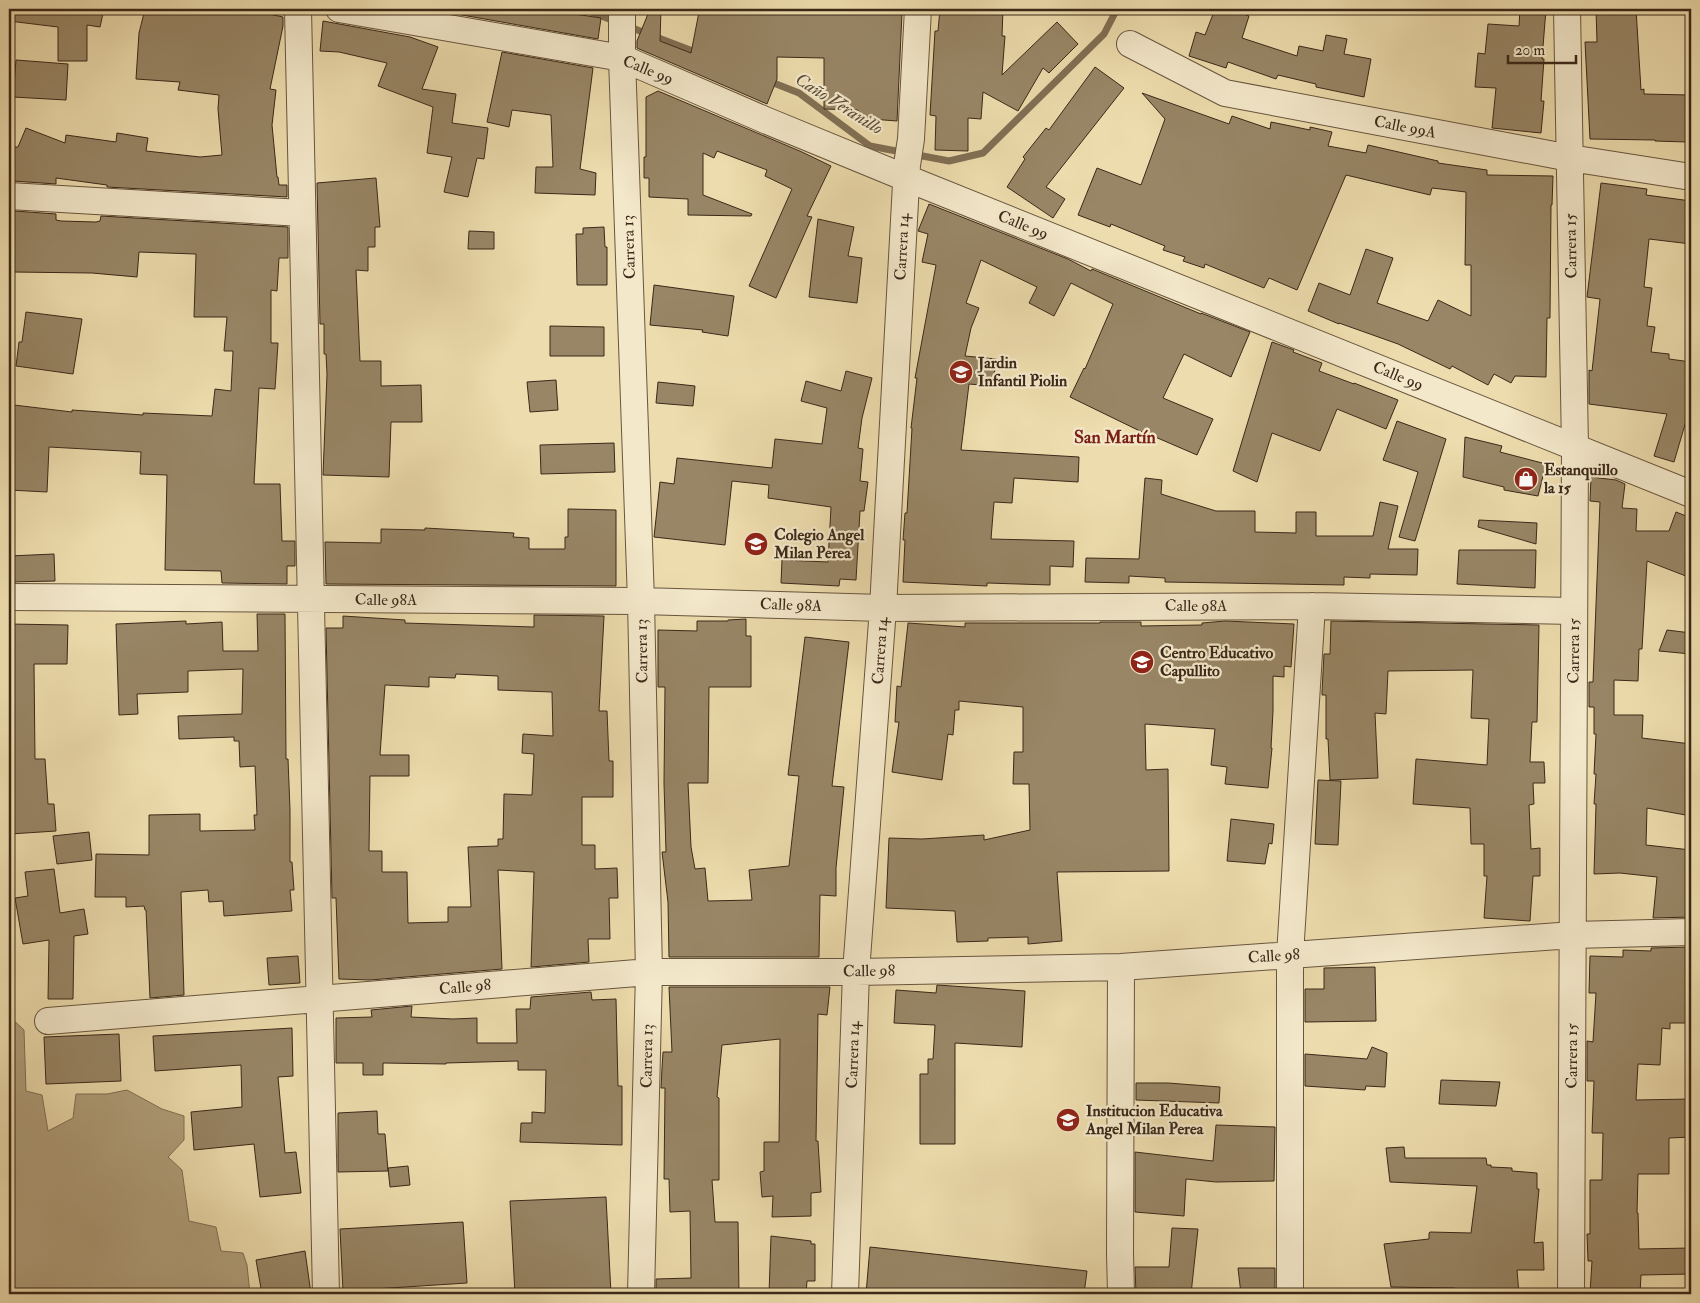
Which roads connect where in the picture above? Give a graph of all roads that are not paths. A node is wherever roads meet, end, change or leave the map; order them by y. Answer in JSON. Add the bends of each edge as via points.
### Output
{"nodes":[{"id":1,"x":298,"y":9,"type":"edge"},
{"id":2,"x":339,"y":9,"type":"edge"},
{"id":3,"x":622,"y":9,"type":"edge"},
{"id":4,"x":918,"y":9,"type":"edge"},
{"id":5,"x":1567,"y":9,"type":"edge"},
{"id":6,"x":1130,"y":44,"type":"dead end"},
{"id":7,"x":622,"y":52,"type":"junction"},
{"id":8,"x":1570,"y":158,"type":"junction"},
{"id":9,"x":907,"y":171,"type":"junction"},
{"id":10,"x":1691,"y":178,"type":"edge"},
{"id":11,"x":9,"y":196,"type":"edge"},
{"id":12,"x":302,"y":214,"type":"junction"},
{"id":13,"x":1575,"y":447,"type":"junction"},
{"id":14,"x":1691,"y":494,"type":"edge"},
{"id":15,"x":9,"y":597,"type":"edge"},
{"id":16,"x":311,"y":600,"type":"junction"},
{"id":17,"x":640,"y":601,"type":"junction"},
{"id":18,"x":1312,"y":606,"type":"junction"},
{"id":19,"x":883,"y":608,"type":"junction"},
{"id":20,"x":1574,"y":612,"type":"junction"},
{"id":21,"x":1691,"y":932,"type":"edge"},
{"id":22,"x":1572,"y":935,"type":"junction"},
{"id":23,"x":1290,"y":955,"type":"junction"},
{"id":24,"x":1121,"y":967,"type":"junction"},
{"id":25,"x":649,"y":972,"type":"junction"},
{"id":26,"x":856,"y":972,"type":"junction"},
{"id":27,"x":320,"y":999,"type":"junction"},
{"id":28,"x":48,"y":1021,"type":"dead end"},
{"id":29,"x":326,"y":1294,"type":"edge"},
{"id":30,"x":641,"y":1294,"type":"edge"},
{"id":31,"x":845,"y":1294,"type":"edge"},
{"id":32,"x":1121,"y":1294,"type":"edge"},
{"id":33,"x":1290,"y":1294,"type":"edge"},
{"id":34,"x":1571,"y":1294,"type":"edge"}],
"edges":[{"from":1,"to":12,"type":"street"},
{"from":2,"to":7,"type":"street","name":"Calle 99"},
{"from":3,"to":7,"type":"street","name":"Carrera 13"},
{"from":4,"to":9,"type":"street","name":"Carrera 14"},
{"from":5,"to":8,"type":"street","name":"Carrera 15"},
{"from":6,"to":8,"type":"street","name":"Calle 99A","via":[[1225,93]]},
{"from":7,"to":9,"type":"street","name":"Calle 99","via":[[765,120]]},
{"from":7,"to":17,"type":"street","name":"Carrera 13"},
{"from":8,"to":10,"type":"street","name":"Calle 99A"},
{"from":8,"to":13,"type":"street","name":"Carrera 15"},
{"from":9,"to":13,"type":"street","name":"Calle 99"},
{"from":9,"to":19,"type":"street","name":"Carrera 14"},
{"from":11,"to":12,"type":"street"},
{"from":12,"to":16,"type":"street"},
{"from":13,"to":14,"type":"street","name":"Calle 99"},
{"from":13,"to":20,"type":"street","name":"Carrera 15"},
{"from":15,"to":16,"type":"street","name":"Calle 98A"},
{"from":16,"to":17,"type":"street","name":"Calle 98A"},
{"from":16,"to":27,"type":"street"},
{"from":17,"to":19,"type":"street","name":"Calle 98A"},
{"from":17,"to":25,"type":"street","name":"Carrera 13"},
{"from":18,"to":19,"type":"street","name":"Calle 98A"},
{"from":18,"to":20,"type":"street","name":"Calle 98A"},
{"from":18,"to":23,"type":"street"},
{"from":19,"to":26,"type":"street","name":"Carrera 14"},
{"from":20,"to":22,"type":"street","name":"Carrera 15"},
{"from":21,"to":22,"type":"street","name":"Calle 98"},
{"from":22,"to":23,"type":"street","name":"Calle 98"},
{"from":22,"to":34,"type":"street","name":"Carrera 15"},
{"from":23,"to":24,"type":"street","name":"Calle 98"},
{"from":23,"to":33,"type":"street"},
{"from":24,"to":26,"type":"street","name":"Calle 98"},
{"from":24,"to":32,"type":"street"},
{"from":25,"to":26,"type":"street","name":"Calle 98"},
{"from":25,"to":27,"type":"street","name":"Calle 98"},
{"from":25,"to":30,"type":"street","name":"Carrera 13"},
{"from":26,"to":31,"type":"street","name":"Carrera 14"},
{"from":27,"to":28,"type":"street","name":"Calle 98"},
{"from":27,"to":29,"type":"street"}]}
